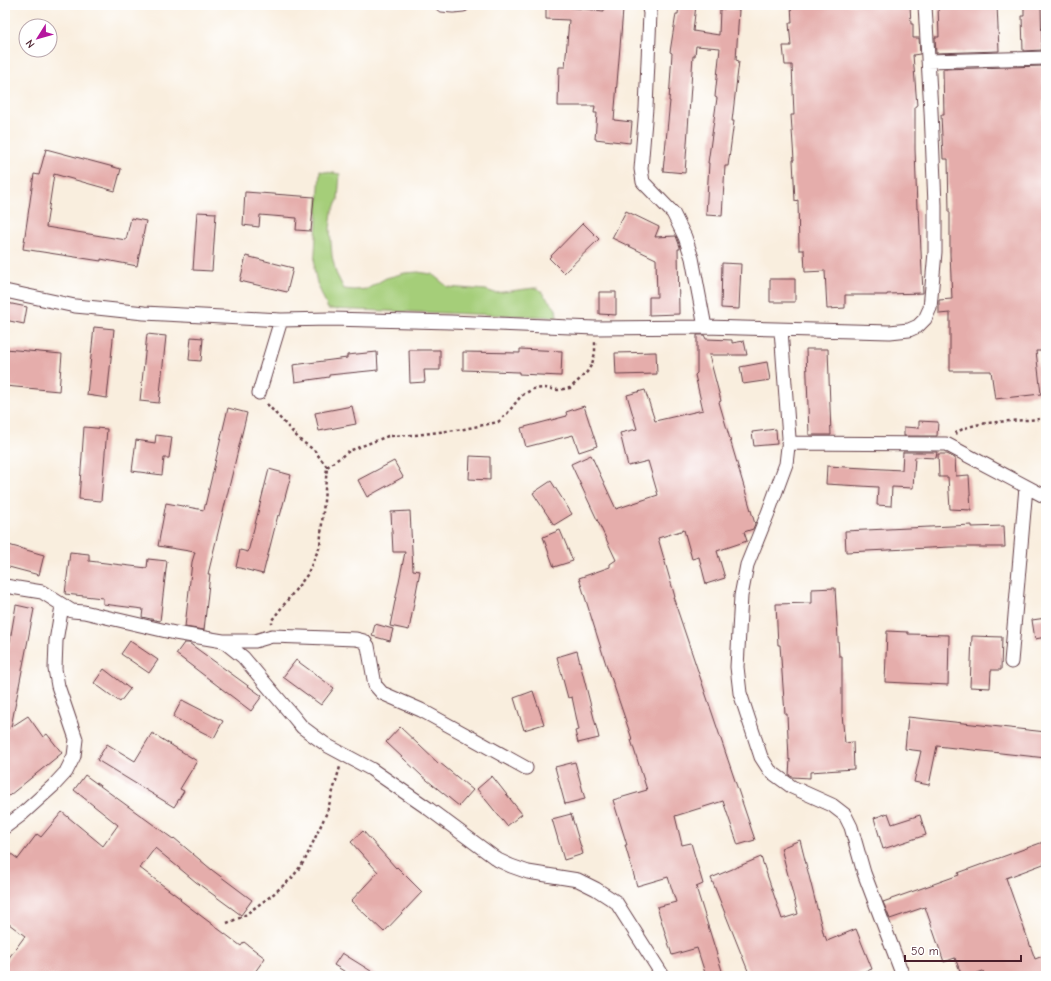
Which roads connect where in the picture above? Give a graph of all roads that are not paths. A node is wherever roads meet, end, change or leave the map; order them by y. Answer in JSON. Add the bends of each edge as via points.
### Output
{"nodes":[{"id":1,"x":442,"y":5,"type":"edge"},
{"id":2,"x":463,"y":5,"type":"edge"},
{"id":3,"x":648,"y":5,"type":"edge"},
{"id":4,"x":925,"y":5,"type":"edge"},
{"id":5,"x":1046,"y":58,"type":"edge"},
{"id":6,"x":928,"y":61,"type":"junction"},
{"id":7,"x":5,"y":291,"type":"edge"},
{"id":8,"x":281,"y":320,"type":"junction"},
{"id":9,"x":705,"y":327,"type":"junction"},
{"id":10,"x":781,"y":330,"type":"junction"},
{"id":11,"x":259,"y":393,"type":"road end"},
{"id":12,"x":788,"y":443,"type":"junction"},
{"id":13,"x":1026,"y":487,"type":"junction"},
{"id":14,"x":1046,"y":496,"type":"edge"},
{"id":15,"x":5,"y":586,"type":"edge"},
{"id":16,"x":62,"y":606,"type":"junction"},
{"id":17,"x":223,"y":640,"type":"junction"},
{"id":18,"x":1011,"y":662,"type":"dead end"},
{"id":19,"x":526,"y":768,"type":"dead end"},
{"id":20,"x":5,"y":827,"type":"edge"},
{"id":21,"x":663,"y":976,"type":"edge"},
{"id":22,"x":903,"y":976,"type":"edge"}],
"edges":[{"from":1,"to":2,"type":"street"},
{"from":3,"to":9,"type":"street","via":[[650,21],[641,169],[644,182],[673,213],[685,237],[692,258]]},
{"from":4,"to":6,"type":"street"},
{"from":5,"to":6,"type":"street"},
{"from":6,"to":10,"type":"street","via":[[934,159],[935,252],[930,308],[925,320],[918,326],[901,332]]},
{"from":7,"to":8,"type":"street","via":[[75,306]]},
{"from":8,"to":9,"type":"street","via":[[443,322],[595,328]]},
{"from":8,"to":11,"type":"street"},
{"from":9,"to":10,"type":"street"},
{"from":10,"to":12,"type":"street"},
{"from":12,"to":13,"type":"street","via":[[946,444]]},
{"from":12,"to":22,"type":"street","via":[[786,464],[748,565],[741,596],[737,667],[740,693],[761,757],[770,771],[792,787],[832,805],[845,815]]},
{"from":13,"to":14,"type":"street"},
{"from":13,"to":18,"type":"street"},
{"from":15,"to":16,"type":"street","via":[[42,592]]},
{"from":16,"to":17,"type":"street","via":[[72,611],[175,633]]},
{"from":16,"to":20,"type":"street","via":[[56,641],[55,669],[58,686],[76,739],[74,756],[66,772],[53,786]]},
{"from":17,"to":19,"type":"street","via":[[255,641],[272,636],[364,641],[368,646],[375,685],[382,693],[421,710]]},
{"from":17,"to":21,"type":"street","via":[[243,658],[302,727],[371,769],[498,860],[528,872],[578,880],[616,902]]}]}
